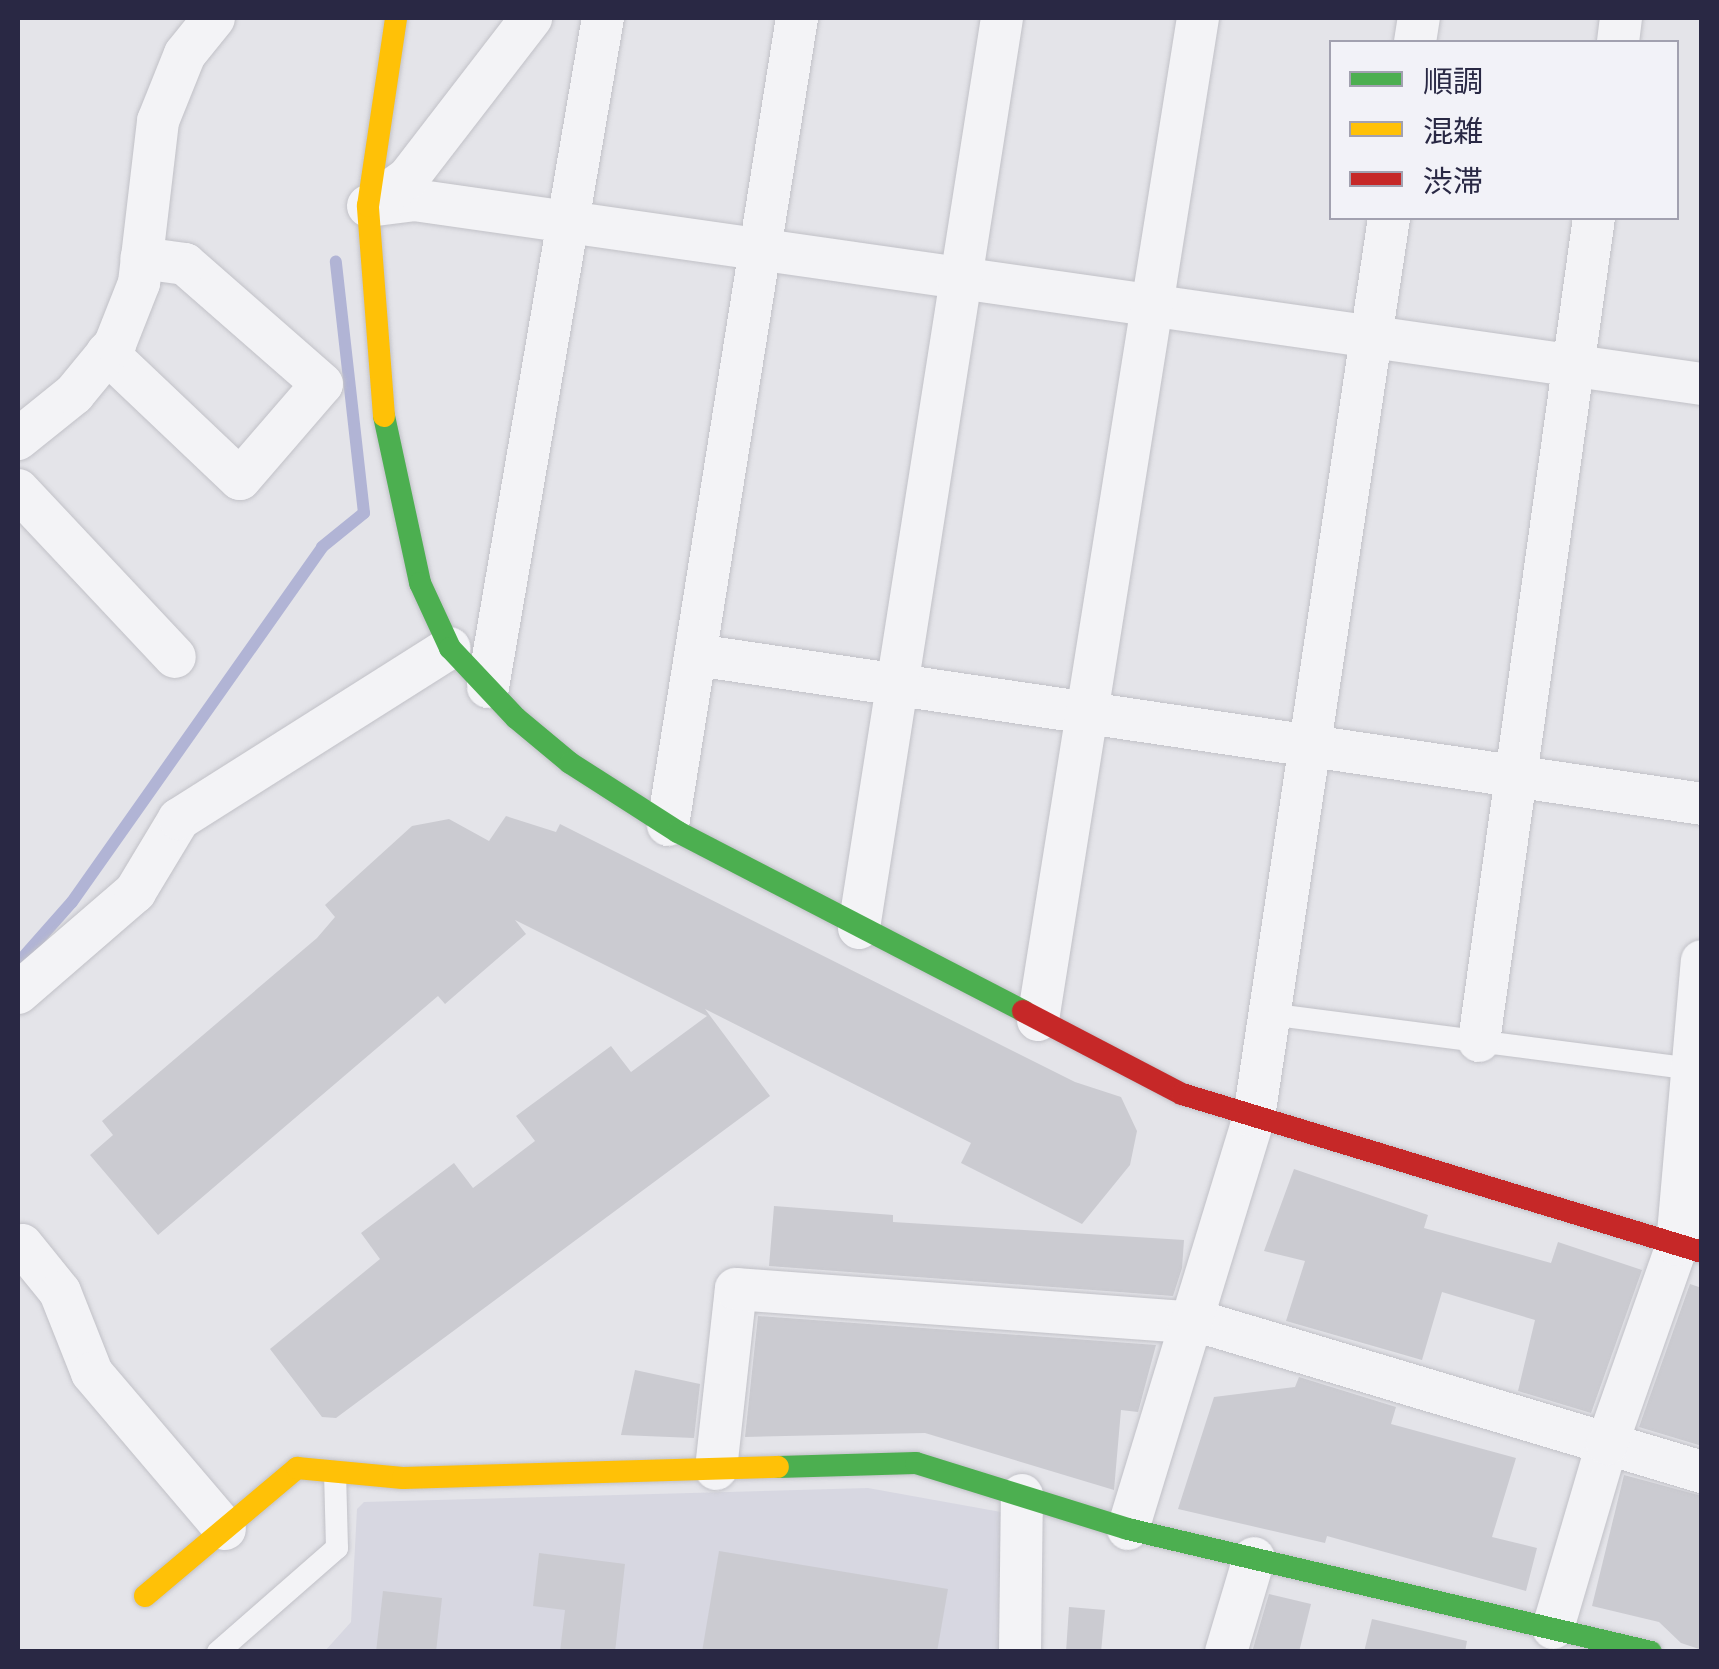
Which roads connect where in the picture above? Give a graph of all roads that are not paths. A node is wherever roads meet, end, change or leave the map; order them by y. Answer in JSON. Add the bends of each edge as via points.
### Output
{"nodes":[{"id":1,"x":214,"y":18,"type":"edge"},
{"id":2,"x":396,"y":18,"type":"edge"},
{"id":3,"x":531,"y":18,"type":"edge"},
{"id":4,"x":603,"y":18,"type":"edge"},
{"id":5,"x":797,"y":18,"type":"edge"},
{"id":6,"x":1002,"y":18,"type":"edge"},
{"id":7,"x":1198,"y":18,"type":"edge"},
{"id":8,"x":368,"y":206,"type":"junction"},
{"id":9,"x":1388,"y":220,"type":"edge"},
{"id":10,"x":1594,"y":220,"type":"edge"},
{"id":11,"x":568,"y":222,"type":"junction"},
{"id":12,"x":760,"y":248,"type":"junction"},
{"id":13,"x":141,"y":258,"type":"junction"},
{"id":14,"x":961,"y":277,"type":"junction"},
{"id":15,"x":1152,"y":304,"type":"junction"},
{"id":16,"x":1371,"y":336,"type":"junction"},
{"id":17,"x":107,"y":352,"type":"junction"},
{"id":18,"x":1573,"y":366,"type":"junction"},
{"id":19,"x":1702,"y":384,"type":"edge"},
{"id":20,"x":18,"y":439,"type":"edge"},
{"id":21,"x":18,"y":490,"type":"edge"},
{"id":22,"x":450,"y":648,"type":"junction"},
{"id":23,"x":696,"y":655,"type":"junction"},
{"id":24,"x":175,"y":657,"type":"dead end"},
{"id":25,"x":897,"y":685,"type":"junction"},
{"id":26,"x":488,"y":687,"type":"junction"},
{"id":27,"x":1087,"y":713,"type":"junction"},
{"id":28,"x":1309,"y":746,"type":"junction"},
{"id":29,"x":1516,"y":776,"type":"junction"},
{"id":30,"x":1702,"y":804,"type":"edge"},
{"id":31,"x":668,"y":825,"type":"junction"},
{"id":32,"x":859,"y":928,"type":"junction"},
{"id":33,"x":1702,"y":961,"type":"edge"},
{"id":34,"x":18,"y":994,"type":"edge"},
{"id":35,"x":1269,"y":1014,"type":"junction"},
{"id":36,"x":1038,"y":1020,"type":"junction"},
{"id":37,"x":1480,"y":1041,"type":"junction"},
{"id":38,"x":1692,"y":1069,"type":"junction"},
{"id":39,"x":1254,"y":1117,"type":"junction"},
{"id":40,"x":22,"y":1245,"type":"dead end"},
{"id":41,"x":1690,"y":1248,"type":"edge"},
{"id":42,"x":1191,"y":1322,"type":"junction"},
{"id":43,"x":1608,"y":1444,"type":"junction"},
{"id":44,"x":716,"y":1469,"type":"junction"},
{"id":45,"x":334,"y":1472,"type":"junction"},
{"id":46,"x":1702,"y":1472,"type":"edge"},
{"id":47,"x":1022,"y":1494,"type":"junction"},
{"id":48,"x":225,"y":1529,"type":"junction"},
{"id":49,"x":1128,"y":1529,"type":"junction"},
{"id":50,"x":1254,"y":1558,"type":"junction"},
{"id":51,"x":145,"y":1596,"type":"dead end"},
{"id":52,"x":1553,"y":1628,"type":"junction"},
{"id":53,"x":218,"y":1652,"type":"edge"},
{"id":54,"x":1020,"y":1652,"type":"edge"},
{"id":55,"x":1226,"y":1652,"type":"edge"},
{"id":56,"x":1651,"y":1652,"type":"edge"}],
"edges":[{"from":1,"to":13,"type":"street","via":[[184,54],[158,121]]},
{"from":2,"to":8,"type":"street"},
{"from":3,"to":8,"type":"street","via":[[408,178]]},
{"from":4,"to":11,"type":"street"},
{"from":5,"to":12,"type":"street"},
{"from":6,"to":14,"type":"street"},
{"from":7,"to":15,"type":"street"},
{"from":8,"to":11,"type":"street","via":[[414,200]]},
{"from":8,"to":22,"type":"street","via":[[372,318],[389,454],[420,583]]},
{"from":9,"to":16,"type":"street"},
{"from":10,"to":18,"type":"street"},
{"from":11,"to":12,"type":"street"},
{"from":11,"to":26,"type":"street"},
{"from":12,"to":14,"type":"street"},
{"from":12,"to":23,"type":"street"},
{"from":13,"to":17,"type":"street","via":[[139,284]]},
{"from":13,"to":17,"type":"street","via":[[184,264],[322,384],[240,479]]},
{"from":14,"to":15,"type":"street"},
{"from":14,"to":25,"type":"street"},
{"from":15,"to":16,"type":"street"},
{"from":15,"to":27,"type":"street"},
{"from":16,"to":18,"type":"street"},
{"from":16,"to":28,"type":"street"},
{"from":17,"to":20,"type":"street","via":[[74,394]]},
{"from":18,"to":19,"type":"street"},
{"from":18,"to":29,"type":"street"},
{"from":21,"to":24,"type":"street"},
{"from":22,"to":26,"type":"street"},
{"from":22,"to":34,"type":"street","via":[[179,819],[134,892]]},
{"from":23,"to":25,"type":"street"},
{"from":23,"to":31,"type":"street"},
{"from":25,"to":27,"type":"street"},
{"from":25,"to":32,"type":"street"},
{"from":26,"to":31,"type":"street","via":[[570,763]]},
{"from":27,"to":28,"type":"street"},
{"from":27,"to":36,"type":"street"},
{"from":28,"to":29,"type":"street"},
{"from":28,"to":35,"type":"street"},
{"from":29,"to":30,"type":"street"},
{"from":29,"to":37,"type":"street"},
{"from":31,"to":32,"type":"street"},
{"from":32,"to":36,"type":"street"},
{"from":33,"to":38,"type":"street"},
{"from":35,"to":37,"type":"lane"},
{"from":35,"to":39,"type":"street"},
{"from":36,"to":39,"type":"street","via":[[1182,1094]]},
{"from":37,"to":38,"type":"lane"},
{"from":38,"to":41,"type":"street"},
{"from":39,"to":41,"type":"street"},
{"from":39,"to":42,"type":"street"},
{"from":40,"to":48,"type":"street","via":[[60,1292],[92,1374]]},
{"from":41,"to":43,"type":"street"},
{"from":42,"to":43,"type":"street"},
{"from":42,"to":44,"type":"street","via":[[736,1289]]},
{"from":42,"to":49,"type":"street"},
{"from":43,"to":46,"type":"street"},
{"from":43,"to":52,"type":"street"},
{"from":44,"to":45,"type":"street","via":[[402,1478]]},
{"from":44,"to":47,"type":"street","via":[[916,1463]]},
{"from":45,"to":48,"type":"street","via":[[297,1468]]},
{"from":45,"to":53,"type":"lane","via":[[338,1548]]},
{"from":47,"to":49,"type":"street"},
{"from":47,"to":54,"type":"street"},
{"from":48,"to":51,"type":"street"},
{"from":49,"to":50,"type":"street"},
{"from":50,"to":52,"type":"street"},
{"from":50,"to":55,"type":"street"},
{"from":52,"to":56,"type":"street"}]}
